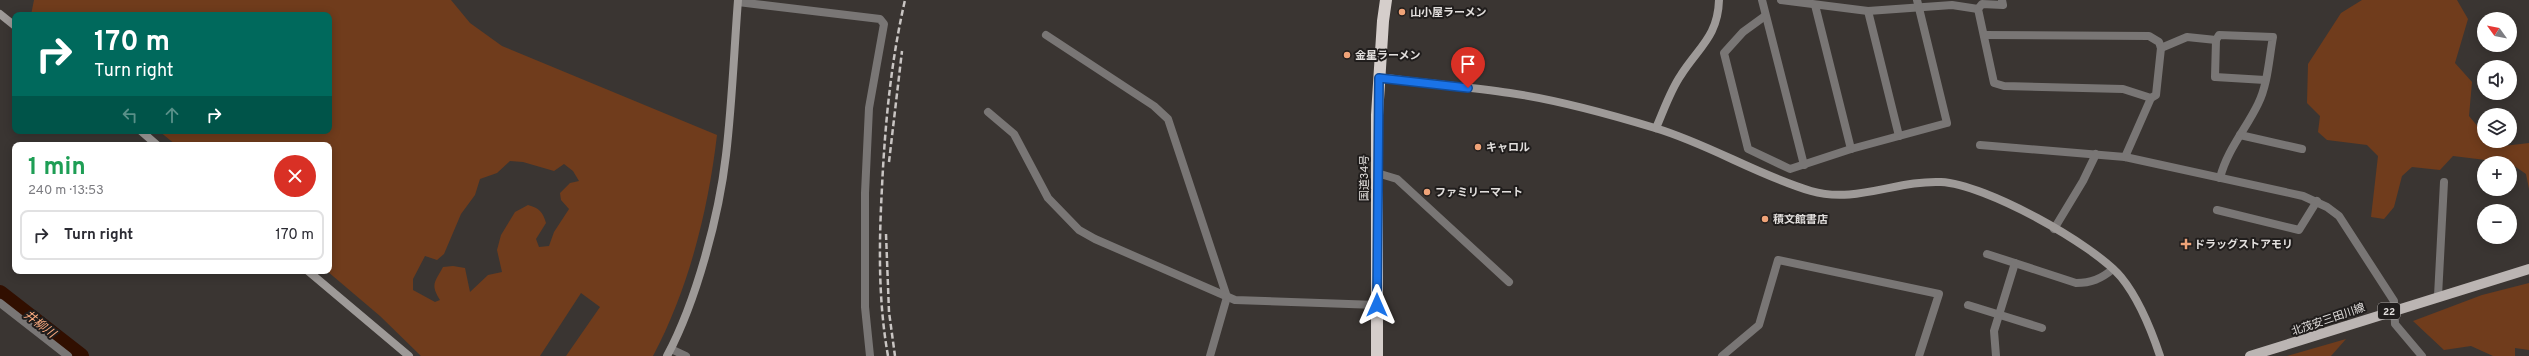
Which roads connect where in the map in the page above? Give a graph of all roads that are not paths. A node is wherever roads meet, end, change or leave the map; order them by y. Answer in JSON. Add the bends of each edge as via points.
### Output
{"nodes":[{"id":1,"x":1386,"y":0,"type":"edge"},
{"id":2,"x":1719,"y":0,"type":"edge"},
{"id":3,"x":1762,"y":0,"type":"edge"},
{"id":4,"x":1781,"y":0,"type":"edge"},
{"id":5,"x":2002,"y":0,"type":"edge"},
{"id":6,"x":738,"y":1,"type":"edge"},
{"id":7,"x":1918,"y":4,"type":"edge"},
{"id":8,"x":1816,"y":5,"type":"junction"},
{"id":9,"x":1978,"y":9,"type":"junction"},
{"id":10,"x":1868,"y":12,"type":"junction"},
{"id":11,"x":0,"y":14,"type":"edge"},
{"id":12,"x":1765,"y":16,"type":"junction"},
{"id":13,"x":12,"y":24,"type":"edge"},
{"id":14,"x":1984,"y":34,"type":"junction"},
{"id":15,"x":1046,"y":35,"type":"dead end"},
{"id":16,"x":2216,"y":40,"type":"junction"},
{"id":17,"x":2161,"y":48,"type":"junction"},
{"id":18,"x":1379,"y":78,"type":"junction"},
{"id":19,"x":2265,"y":80,"type":"junction"},
{"id":20,"x":2151,"y":98,"type":"junction"},
{"id":21,"x":988,"y":112,"type":"dead end"},
{"id":22,"x":1656,"y":128,"type":"junction"},
{"id":23,"x":145,"y":134,"type":"edge"},
{"id":24,"x":2240,"y":135,"type":"junction"},
{"id":25,"x":1899,"y":136,"type":"junction"},
{"id":26,"x":154,"y":142,"type":"edge"},
{"id":27,"x":1980,"y":145,"type":"dead end"},
{"id":28,"x":1851,"y":149,"type":"junction"},
{"id":29,"x":2302,"y":150,"type":"dead end"},
{"id":30,"x":2096,"y":154,"type":"junction"},
{"id":31,"x":2125,"y":157,"type":"junction"},
{"id":32,"x":1804,"y":165,"type":"junction"},
{"id":33,"x":1377,"y":173,"type":"junction"},
{"id":34,"x":2220,"y":178,"type":"junction"},
{"id":35,"x":2444,"y":182,"type":"dead end"},
{"id":36,"x":2317,"y":201,"type":"junction"},
{"id":37,"x":2217,"y":210,"type":"dead end"},
{"id":38,"x":2054,"y":229,"type":"junction"},
{"id":39,"x":1987,"y":254,"type":"dead end"},
{"id":40,"x":2015,"y":263,"type":"junction"},
{"id":41,"x":2113,"y":269,"type":"junction"},
{"id":42,"x":2529,"y":269,"type":"edge"},
{"id":43,"x":312,"y":274,"type":"edge"},
{"id":44,"x":1509,"y":282,"type":"dead end"},
{"id":45,"x":2438,"y":296,"type":"junction"},
{"id":46,"x":1227,"y":297,"type":"junction"},
{"id":47,"x":0,"y":303,"type":"edge"},
{"id":48,"x":1377,"y":305,"type":"junction"},
{"id":49,"x":1968,"y":305,"type":"dead end"},
{"id":50,"x":2393,"y":310,"type":"junction"},
{"id":51,"x":1999,"y":315,"type":"junction"},
{"id":52,"x":2042,"y":328,"type":"dead end"},
{"id":53,"x":669,"y":352,"type":"edge"},
{"id":54,"x":68,"y":356,"type":"edge"},
{"id":55,"x":409,"y":356,"type":"edge"},
{"id":56,"x":686,"y":356,"type":"edge"},
{"id":57,"x":870,"y":356,"type":"edge"},
{"id":58,"x":1210,"y":356,"type":"edge"},
{"id":59,"x":1377,"y":356,"type":"edge"},
{"id":60,"x":1722,"y":356,"type":"edge"},
{"id":61,"x":1919,"y":356,"type":"edge"},
{"id":62,"x":1996,"y":356,"type":"edge"},
{"id":63,"x":2160,"y":356,"type":"edge"},
{"id":64,"x":2250,"y":356,"type":"edge"},
{"id":65,"x":2422,"y":356,"type":"edge"}],
"edges":[{"from":1,"to":18,"type":"highway","name":"国道34号"},
{"from":2,"to":22,"type":"street","via":[[1719,14],[1714,31],[1681,74]]},
{"from":3,"to":12,"type":"street"},
{"from":4,"to":8,"type":"street"},
{"from":5,"to":9,"type":"street","via":[[2003,5],[1982,4]]},
{"from":6,"to":53,"type":"street","via":[[726,156],[710,238],[691,299]]},
{"from":6,"to":57,"type":"street","via":[[880,19],[884,24],[869,108],[865,193],[865,307]]},
{"from":7,"to":9,"type":"street"},
{"from":7,"to":10,"type":"street"},
{"from":7,"to":25,"type":"street","via":[[1948,123]]},
{"from":8,"to":10,"type":"street"},
{"from":8,"to":28,"type":"street"},
{"from":9,"to":14,"type":"street"},
{"from":10,"to":25,"type":"street"},
{"from":11,"to":13,"type":"street"},
{"from":12,"to":32,"type":"street"},
{"from":12,"to":32,"type":"street","via":[[1743,32],[1724,53],[1748,149],[1790,169]]},
{"from":14,"to":17,"type":"street","via":[[2149,36],[2159,42]]},
{"from":14,"to":20,"type":"street","via":[[1994,83],[2004,86],[2123,89]]},
{"from":15,"to":46,"type":"street","via":[[1154,106],[1168,120]]},
{"from":16,"to":17,"type":"street","via":[[2187,37]]},
{"from":16,"to":19,"type":"street","via":[[2215,77]]},
{"from":16,"to":19,"type":"street","via":[[2219,35],[2273,37]]},
{"from":17,"to":20,"type":"street","via":[[2156,95]]},
{"from":18,"to":22,"type":"street","via":[[1512,93]]},
{"from":18,"to":33,"type":"highway","name":"国道34号"},
{"from":19,"to":24,"type":"street","via":[[2259,103]]},
{"from":20,"to":31,"type":"street"},
{"from":21,"to":46,"type":"street","via":[[1014,134],[1048,198],[1079,230]]},
{"from":22,"to":38,"type":"street","via":[[1812,191],[1843,195],[1924,182],[1962,184],[1990,193]]},
{"from":23,"to":26,"type":"street"},
{"from":24,"to":29,"type":"street"},
{"from":24,"to":34,"type":"street","via":[[2224,162]]},
{"from":25,"to":28,"type":"street"},
{"from":27,"to":30,"type":"street"},
{"from":28,"to":32,"type":"street"},
{"from":30,"to":31,"type":"street"},
{"from":30,"to":38,"type":"street"},
{"from":31,"to":34,"type":"street"},
{"from":33,"to":44,"type":"street","via":[[1397,179]]},
{"from":33,"to":48,"type":"highway","name":"国道34号"},
{"from":34,"to":36,"type":"street"},
{"from":35,"to":45,"type":"street"},
{"from":36,"to":37,"type":"street","via":[[2299,230]]},
{"from":36,"to":50,"type":"street","via":[[2339,216],[2394,301]]},
{"from":38,"to":41,"type":"street"},
{"from":39,"to":40,"type":"street"},
{"from":40,"to":41,"type":"street","via":[[2076,283],[2088,283],[2102,278]]},
{"from":40,"to":51,"type":"street"},
{"from":41,"to":63,"type":"street","via":[[2122,278],[2140,307]]},
{"from":42,"to":45,"type":"main road","name":"北茂安三田川線","number":"22"},
{"from":43,"to":55,"type":"street"},
{"from":45,"to":50,"type":"main road","name":"北茂安三田川線","number":"22"},
{"from":46,"to":48,"type":"street","via":[[1244,301]]},
{"from":46,"to":58,"type":"street"},
{"from":47,"to":54,"type":"street"},
{"from":48,"to":59,"type":"highway","name":"国道34号"},
{"from":49,"to":51,"type":"street"},
{"from":50,"to":64,"type":"main road","name":"北茂安三田川線","number":"22"},
{"from":50,"to":65,"type":"street","via":[[2395,324]]},
{"from":51,"to":52,"type":"street"},
{"from":51,"to":62,"type":"street","via":[[1994,331]]},
{"from":53,"to":56,"type":"street"},
{"from":60,"to":61,"type":"street","via":[[1759,325],[1778,260],[1939,294]]}]}
